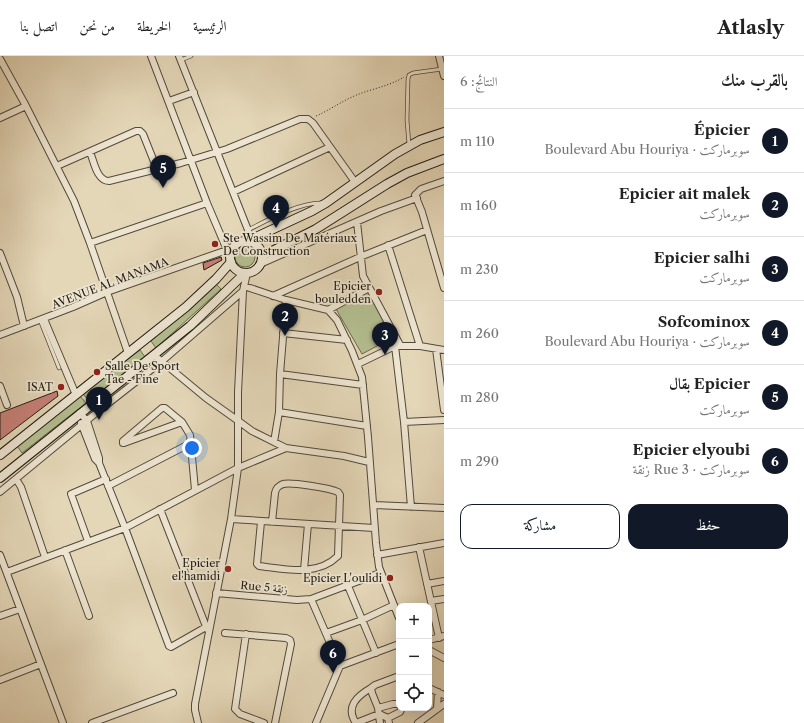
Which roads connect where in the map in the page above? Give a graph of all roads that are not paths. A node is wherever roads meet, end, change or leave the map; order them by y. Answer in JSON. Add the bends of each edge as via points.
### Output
{"nodes":[{"id":1,"x":151,"y":56,"type":"edge"},
{"id":2,"x":191,"y":56,"type":"edge"},
{"id":3,"x":439,"y":56,"type":"edge"},
{"id":4,"x":180,"y":58,"type":"edge"},
{"id":5,"x":1,"y":63,"type":"edge"},
{"id":6,"x":443,"y":68,"type":"edge"},
{"id":7,"x":444,"y":76,"type":"edge"},
{"id":8,"x":194,"y":92,"type":"junction"},
{"id":9,"x":169,"y":101,"type":"junction"},
{"id":10,"x":26,"y":106,"type":"junction"},
{"id":11,"x":0,"y":118,"type":"edge"},
{"id":12,"x":444,"y":132,"type":"edge"},
{"id":13,"x":409,"y":146,"type":"junction"},
{"id":14,"x":330,"y":148,"type":"junction"},
{"id":15,"x":217,"y":151,"type":"junction"},
{"id":16,"x":90,"y":152,"type":"junction"},
{"id":17,"x":444,"y":159,"type":"edge"},
{"id":18,"x":191,"y":160,"type":"junction"},
{"id":19,"x":57,"y":166,"type":"junction"},
{"id":20,"x":157,"y":169,"type":"junction"},
{"id":21,"x":444,"y":181,"type":"edge"},
{"id":22,"x":355,"y":182,"type":"junction"},
{"id":23,"x":233,"y":192,"type":"junction"},
{"id":24,"x":417,"y":198,"type":"junction"},
{"id":25,"x":207,"y":203,"type":"junction"},
{"id":26,"x":326,"y":203,"type":"junction"},
{"id":27,"x":357,"y":222,"type":"junction"},
{"id":28,"x":248,"y":230,"type":"junction"},
{"id":29,"x":427,"y":230,"type":"junction"},
{"id":30,"x":249,"y":241,"type":"junction"},
{"id":31,"x":90,"y":243,"type":"junction"},
{"id":32,"x":388,"y":245,"type":"junction"},
{"id":33,"x":0,"y":253,"type":"edge"},
{"id":34,"x":229,"y":256,"type":"junction"},
{"id":35,"x":360,"y":257,"type":"junction"},
{"id":36,"x":261,"y":260,"type":"junction"},
{"id":37,"x":246,"y":273,"type":"junction"},
{"id":38,"x":369,"y":288,"type":"junction"},
{"id":39,"x":444,"y":288,"type":"edge"},
{"id":40,"x":243,"y":289,"type":"junction"},
{"id":41,"x":107,"y":292,"type":"junction"},
{"id":42,"x":274,"y":296,"type":"junction"},
{"id":43,"x":286,"y":300,"type":"junction"},
{"id":44,"x":328,"y":310,"type":"junction"},
{"id":45,"x":42,"y":320,"type":"junction"},
{"id":46,"x":24,"y":326,"type":"junction"},
{"id":47,"x":283,"y":333,"type":"junction"},
{"id":48,"x":0,"y":335,"type":"edge"},
{"id":49,"x":347,"y":340,"type":"junction"},
{"id":50,"x":398,"y":346,"type":"junction"},
{"id":51,"x":420,"y":346,"type":"junction"},
{"id":52,"x":436,"y":350,"type":"junction"},
{"id":53,"x":444,"y":350,"type":"edge"},
{"id":54,"x":128,"y":353,"type":"junction"},
{"id":55,"x":154,"y":355,"type":"junction"},
{"id":56,"x":162,"y":362,"type":"junction"},
{"id":57,"x":358,"y":364,"type":"junction"},
{"id":58,"x":59,"y":368,"type":"dead end"},
{"id":59,"x":280,"y":374,"type":"junction"},
{"id":60,"x":363,"y":385,"type":"junction"},
{"id":61,"x":0,"y":386,"type":"edge"},
{"id":62,"x":76,"y":395,"type":"junction"},
{"id":63,"x":7,"y":405,"type":"dead end"},
{"id":64,"x":444,"y":410,"type":"edge"},
{"id":65,"x":278,"y":412,"type":"junction"},
{"id":66,"x":78,"y":415,"type":"junction"},
{"id":67,"x":237,"y":420,"type":"junction"},
{"id":68,"x":444,"y":420,"type":"edge"},
{"id":69,"x":182,"y":422,"type":"junction"},
{"id":70,"x":404,"y":422,"type":"junction"},
{"id":71,"x":84,"y":423,"type":"junction"},
{"id":72,"x":367,"y":426,"type":"junction"},
{"id":73,"x":274,"y":442,"type":"junction"},
{"id":74,"x":191,"y":443,"type":"junction"},
{"id":75,"x":286,"y":448,"type":"junction"},
{"id":76,"x":0,"y":455,"type":"edge"},
{"id":77,"x":369,"y":462,"type":"junction"},
{"id":78,"x":238,"y":468,"type":"junction"},
{"id":79,"x":0,"y":478,"type":"edge"},
{"id":80,"x":16,"y":479,"type":"junction"},
{"id":81,"x":106,"y":479,"type":"junction"},
{"id":82,"x":108,"y":486,"type":"junction"},
{"id":83,"x":195,"y":490,"type":"junction"},
{"id":84,"x":0,"y":492,"type":"edge"},
{"id":85,"x":374,"y":505,"type":"junction"},
{"id":86,"x":411,"y":507,"type":"junction"},
{"id":87,"x":444,"y":508,"type":"edge"},
{"id":88,"x":160,"y":509,"type":"junction"},
{"id":89,"x":231,"y":519,"type":"junction"},
{"id":90,"x":261,"y":522,"type":"junction"},
{"id":91,"x":272,"y":522,"type":"junction"},
{"id":92,"x":308,"y":524,"type":"junction"},
{"id":93,"x":338,"y":526,"type":"junction"},
{"id":94,"x":125,"y":528,"type":"junction"},
{"id":95,"x":374,"y":528,"type":"junction"},
{"id":96,"x":88,"y":541,"type":"junction"},
{"id":97,"x":444,"y":543,"type":"edge"},
{"id":98,"x":419,"y":547,"type":"junction"},
{"id":99,"x":65,"y":550,"type":"junction"},
{"id":100,"x":0,"y":555,"type":"edge"},
{"id":101,"x":377,"y":555,"type":"junction"},
{"id":102,"x":45,"y":557,"type":"junction"},
{"id":103,"x":304,"y":570,"type":"junction"},
{"id":104,"x":7,"y":572,"type":"junction"},
{"id":105,"x":380,"y":573,"type":"junction"},
{"id":106,"x":444,"y":580,"type":"edge"},
{"id":107,"x":427,"y":584,"type":"junction"},
{"id":108,"x":348,"y":586,"type":"junction"},
{"id":109,"x":216,"y":593,"type":"junction"},
{"id":110,"x":311,"y":599,"type":"junction"},
{"id":111,"x":444,"y":599,"type":"edge"},
{"id":112,"x":431,"y":601,"type":"junction"},
{"id":113,"x":394,"y":605,"type":"junction"},
{"id":114,"x":20,"y":609,"type":"junction"},
{"id":115,"x":396,"y":610,"type":"edge"},
{"id":116,"x":0,"y":616,"type":"edge"},
{"id":117,"x":89,"y":616,"type":"dead end"},
{"id":118,"x":362,"y":620,"type":"junction"},
{"id":119,"x":206,"y":627,"type":"junction"},
{"id":120,"x":225,"y":633,"type":"dead end"},
{"id":121,"x":326,"y":633,"type":"junction"},
{"id":122,"x":209,"y":634,"type":"junction"},
{"id":123,"x":246,"y":634,"type":"junction"},
{"id":124,"x":441,"y":637,"type":"edge"},
{"id":125,"x":396,"y":645,"type":"edge"},
{"id":126,"x":432,"y":652,"type":"edge"},
{"id":127,"x":376,"y":653,"type":"junction"},
{"id":128,"x":444,"y":658,"type":"edge"},
{"id":129,"x":41,"y":664,"type":"junction"},
{"id":130,"x":340,"y":666,"type":"junction"},
{"id":131,"x":396,"y":677,"type":"edge"},
{"id":132,"x":0,"y":680,"type":"edge"},
{"id":133,"x":371,"y":688,"type":"junction"},
{"id":134,"x":432,"y":690,"type":"edge"},
{"id":135,"x":173,"y":693,"type":"dead end"},
{"id":136,"x":441,"y":694,"type":"edge"},
{"id":137,"x":396,"y":704,"type":"edge"},
{"id":138,"x":444,"y":704,"type":"edge"},
{"id":139,"x":437,"y":708,"type":"junction"},
{"id":140,"x":379,"y":711,"type":"junction"},
{"id":141,"x":400,"y":711,"type":"edge"},
{"id":142,"x":389,"y":721,"type":"edge"},
{"id":143,"x":63,"y":723,"type":"edge"},
{"id":144,"x":92,"y":723,"type":"edge"},
{"id":145,"x":198,"y":723,"type":"edge"},
{"id":146,"x":264,"y":723,"type":"edge"},
{"id":147,"x":275,"y":723,"type":"edge"},
{"id":148,"x":316,"y":723,"type":"edge"},
{"id":149,"x":356,"y":723,"type":"edge"},
{"id":150,"x":380,"y":723,"type":"edge"},
{"id":151,"x":418,"y":723,"type":"edge"}],
"edges":[{"from":1,"to":9,"type":"street"},
{"from":2,"to":4,"type":"lane"},
{"from":3,"to":6,"type":"street"},
{"from":4,"to":8,"type":"street"},
{"from":5,"to":10,"type":"street"},
{"from":6,"to":7,"type":"street"},
{"from":6,"to":13,"type":"lane","via":[[409,75],[406,120]]},
{"from":8,"to":9,"type":"street"},
{"from":8,"to":15,"type":"street"},
{"from":9,"to":18,"type":"street"},
{"from":10,"to":11,"type":"street"},
{"from":10,"to":19,"type":"street"},
{"from":12,"to":13,"type":"main road"},
{"from":13,"to":22,"type":"main road"},
{"from":14,"to":15,"type":"street","via":[[313,123],[308,119],[300,119],[246,142]]},
{"from":14,"to":22,"type":"street"},
{"from":14,"to":23,"type":"street"},
{"from":15,"to":18,"type":"street"},
{"from":15,"to":23,"type":"street"},
{"from":16,"to":19,"type":"street"},
{"from":16,"to":20,"type":"street","via":[[100,178],[104,181]]},
{"from":16,"to":20,"type":"street","via":[[140,131]]},
{"from":17,"to":36,"type":"main road","via":[[387,184]]},
{"from":18,"to":20,"type":"street"},
{"from":18,"to":25,"type":"street"},
{"from":19,"to":31,"type":"street"},
{"from":21,"to":24,"type":"street","via":[[421,189],[416,193]]},
{"from":22,"to":26,"type":"main road"},
{"from":23,"to":28,"type":"street"},
{"from":24,"to":27,"type":"street"},
{"from":24,"to":29,"type":"street"},
{"from":25,"to":31,"type":"street"},
{"from":25,"to":34,"type":"street"},
{"from":26,"to":28,"type":"lane","via":[[308,203]]},
{"from":26,"to":30,"type":"main road"},
{"from":27,"to":35,"type":"street"},
{"from":27,"to":36,"type":"street"},
{"from":28,"to":30,"type":"street"},
{"from":29,"to":32,"type":"street"},
{"from":29,"to":39,"type":"street"},
{"from":30,"to":34,"type":"main road","via":[[235,245]]},
{"from":30,"to":36,"type":"main road","via":[[259,248]]},
{"from":31,"to":41,"type":"street"},
{"from":32,"to":35,"type":"street"},
{"from":32,"to":51,"type":"street"},
{"from":33,"to":46,"type":"street"},
{"from":34,"to":37,"type":"main road","via":[[236,270]]},
{"from":34,"to":41,"type":"street","name":"AVENUE AL MANAMA"},
{"from":34,"to":54,"type":"main road","via":[[216,280]]},
{"from":35,"to":38,"type":"street","via":[[362,273]]},
{"from":35,"to":42,"type":"street"},
{"from":36,"to":37,"type":"main road","via":[[254,271]]},
{"from":37,"to":40,"type":"street"},
{"from":37,"to":55,"type":"main road","via":[[210,308]]},
{"from":38,"to":44,"type":"street"},
{"from":38,"to":50,"type":"street"},
{"from":40,"to":42,"type":"street"},
{"from":40,"to":56,"type":"street"},
{"from":40,"to":67,"type":"street"},
{"from":41,"to":45,"type":"street","name":"AVENUE AL MANAMA"},
{"from":41,"to":54,"type":"street"},
{"from":42,"to":43,"type":"street"},
{"from":43,"to":44,"type":"street"},
{"from":43,"to":47,"type":"street"},
{"from":44,"to":49,"type":"street","via":[[337,320]]},
{"from":45,"to":46,"type":"street","name":"AVENUE AL MANAMA"},
{"from":45,"to":58,"type":"lane"},
{"from":45,"to":62,"type":"street"},
{"from":46,"to":48,"type":"street","name":"AVENUE AL MANAMA"},
{"from":47,"to":49,"type":"street"},
{"from":47,"to":59,"type":"street"},
{"from":49,"to":57,"type":"street"},
{"from":50,"to":51,"type":"street"},
{"from":50,"to":57,"type":"street"},
{"from":50,"to":70,"type":"street"},
{"from":51,"to":52,"type":"street"},
{"from":52,"to":53,"type":"street"},
{"from":52,"to":64,"type":"street"},
{"from":54,"to":62,"type":"main road"},
{"from":55,"to":56,"type":"street"},
{"from":55,"to":66,"type":"main road"},
{"from":56,"to":67,"type":"street"},
{"from":56,"to":71,"type":"street"},
{"from":57,"to":60,"type":"street"},
{"from":59,"to":60,"type":"street"},
{"from":59,"to":65,"type":"street"},
{"from":60,"to":72,"type":"street"},
{"from":61,"to":63,"type":"street"},
{"from":62,"to":76,"type":"main road"},
{"from":65,"to":72,"type":"street"},
{"from":65,"to":73,"type":"street"},
{"from":66,"to":71,"type":"street"},
{"from":66,"to":79,"type":"main road"},
{"from":67,"to":73,"type":"street"},
{"from":67,"to":78,"type":"street"},
{"from":68,"to":70,"type":"street"},
{"from":69,"to":69,"type":"street","via":[[124,444],[123,443],[164,407]]},
{"from":69,"to":74,"type":"street","via":[[190,435]]},
{"from":70,"to":86,"type":"street"},
{"from":71,"to":80,"type":"street"},
{"from":71,"to":81,"type":"street","via":[[95,459]]},
{"from":72,"to":77,"type":"street"},
{"from":73,"to":75,"type":"street"},
{"from":74,"to":82,"type":"street"},
{"from":74,"to":83,"type":"street"},
{"from":75,"to":77,"type":"street"},
{"from":75,"to":78,"type":"street"},
{"from":77,"to":85,"type":"street"},
{"from":78,"to":83,"type":"street"},
{"from":78,"to":89,"type":"street"},
{"from":80,"to":84,"type":"street"},
{"from":80,"to":102,"type":"street"},
{"from":81,"to":82,"type":"street"},
{"from":81,"to":96,"type":"street","via":[[71,494]]},
{"from":82,"to":94,"type":"street"},
{"from":83,"to":88,"type":"street"},
{"from":85,"to":86,"type":"street"},
{"from":85,"to":95,"type":"street"},
{"from":86,"to":87,"type":"street"},
{"from":88,"to":94,"type":"street"},
{"from":88,"to":119,"type":"street"},
{"from":89,"to":90,"type":"street"},
{"from":89,"to":109,"type":"street"},
{"from":90,"to":91,"type":"street"},
{"from":90,"to":103,"type":"street","via":[[258,566]]},
{"from":91,"to":92,"type":"street"},
{"from":91,"to":93,"type":"street","via":[[276,489],[289,484],[338,492]]},
{"from":92,"to":93,"type":"street"},
{"from":92,"to":103,"type":"street"},
{"from":93,"to":95,"type":"street"},
{"from":93,"to":103,"type":"street","via":[[339,552],[336,558],[317,568]]},
{"from":94,"to":96,"type":"street"},
{"from":94,"to":119,"type":"street","via":[[169,646]]},
{"from":95,"to":101,"type":"street"},
{"from":96,"to":99,"type":"street"},
{"from":97,"to":98,"type":"street"},
{"from":98,"to":101,"type":"street"},
{"from":98,"to":107,"type":"street"},
{"from":99,"to":102,"type":"street"},
{"from":99,"to":117,"type":"street"},
{"from":100,"to":104,"type":"street"},
{"from":101,"to":105,"type":"street"},
{"from":102,"to":104,"type":"street"},
{"from":104,"to":114,"type":"street"},
{"from":105,"to":108,"type":"street","name":"Rue 5 زنقة"},
{"from":105,"to":113,"type":"street"},
{"from":106,"to":107,"type":"street"},
{"from":107,"to":112,"type":"street"},
{"from":108,"to":110,"type":"street","name":"Rue 5 زنقة"},
{"from":108,"to":118,"type":"street"},
{"from":109,"to":110,"type":"street","name":"Rue 5 زنقة"},
{"from":109,"to":122,"type":"street"},
{"from":110,"to":121,"type":"street"},
{"from":111,"to":112,"type":"street"},
{"from":112,"to":124,"type":"street"},
{"from":113,"to":115,"type":"street"},
{"from":113,"to":118,"type":"street"},
{"from":114,"to":116,"type":"street"},
{"from":114,"to":129,"type":"street"},
{"from":118,"to":121,"type":"street"},
{"from":118,"to":127,"type":"street"},
{"from":119,"to":122,"type":"street"},
{"from":120,"to":123,"type":"street"},
{"from":121,"to":130,"type":"street"},
{"from":122,"to":145,"type":"street","via":[[194,704]]},
{"from":123,"to":146,"type":"street","via":[[235,709],[240,714]]},
{"from":123,"to":147,"type":"street","via":[[286,638],[291,642]]},
{"from":125,"to":127,"type":"street"},
{"from":126,"to":128,"type":"street"},
{"from":127,"to":130,"type":"street"},
{"from":129,"to":132,"type":"street"},
{"from":129,"to":143,"type":"street"},
{"from":130,"to":148,"type":"street"},
{"from":131,"to":133,"type":"street"},
{"from":133,"to":140,"type":"street"},
{"from":133,"to":149,"type":"street","via":[[353,704],[351,714]]},
{"from":134,"to":136,"type":"street"},
{"from":135,"to":144,"type":"street"},
{"from":136,"to":139,"type":"street"},
{"from":137,"to":140,"type":"street"},
{"from":138,"to":139,"type":"street"},
{"from":139,"to":151,"type":"street"},
{"from":140,"to":142,"type":"street"},
{"from":140,"to":149,"type":"street"},
{"from":140,"to":150,"type":"street"},
{"from":141,"to":142,"type":"street"}]}
